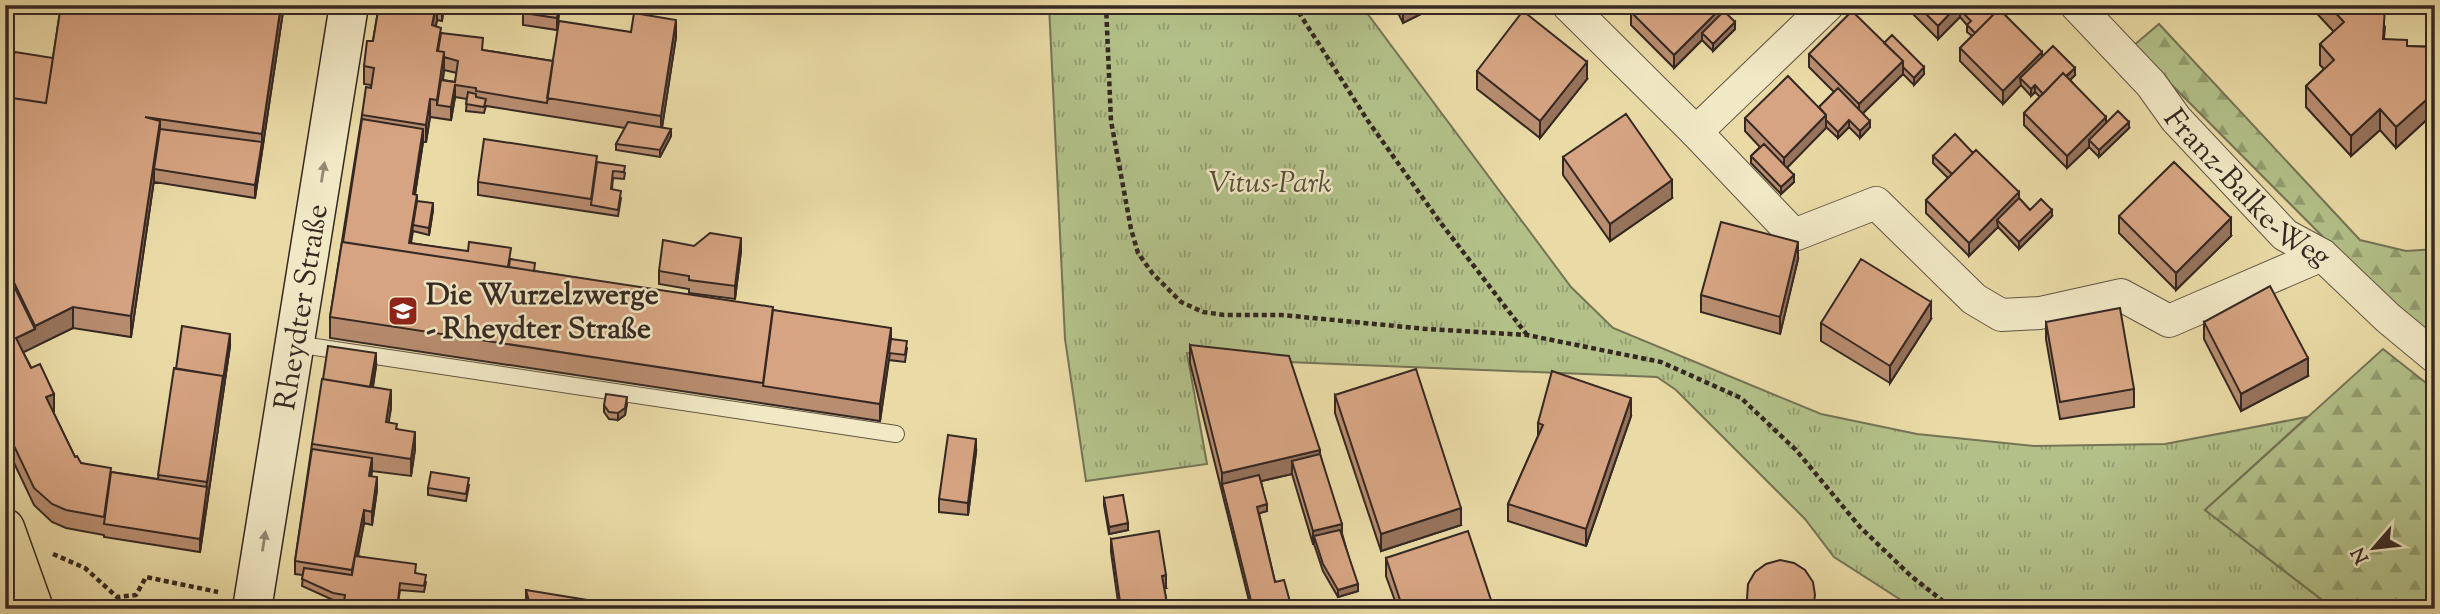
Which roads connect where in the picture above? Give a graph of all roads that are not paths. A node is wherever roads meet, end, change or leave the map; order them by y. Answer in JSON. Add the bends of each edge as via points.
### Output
{"nodes":[{"id":1,"x":349,"y":5,"type":"edge"},
{"id":2,"x":1568,"y":5,"type":"edge"},
{"id":3,"x":1828,"y":5,"type":"edge"},
{"id":4,"x":2076,"y":5,"type":"edge"},
{"id":5,"x":1696,"y":132,"type":"junction"},
{"id":6,"x":2322,"y":255,"type":"junction"},
{"id":7,"x":295,"y":344,"type":"junction"},
{"id":8,"x":2435,"y":357,"type":"edge"},
{"id":9,"x":896,"y":434,"type":"dead end"},
{"id":10,"x":8,"y":533,"type":"edge"},
{"id":11,"x":253,"y":604,"type":"edge"},
{"id":12,"x":34,"y":609,"type":"edge"}],
"edges":[{"from":7,"to":1,"type":"main road","name":"Rheydter Straße","one_way":true},
{"from":2,"to":5,"type":"street"},
{"from":3,"to":5,"type":"street"},
{"from":4,"to":6,"type":"street","name":"Franz-Balke-Weg","via":[[2285,235]]},
{"from":5,"to":6,"type":"street","via":[[1794,235],[1876,203],[1974,299],[2001,315],[2040,313],[2121,295],[2169,321]]},
{"from":6,"to":8,"type":"street","name":"Franz-Balke-Weg"},
{"from":7,"to":9,"type":"lane"},
{"from":11,"to":7,"type":"main road","name":"Rheydter Straße","one_way":true},
{"from":10,"to":12,"type":"main road"}]}
